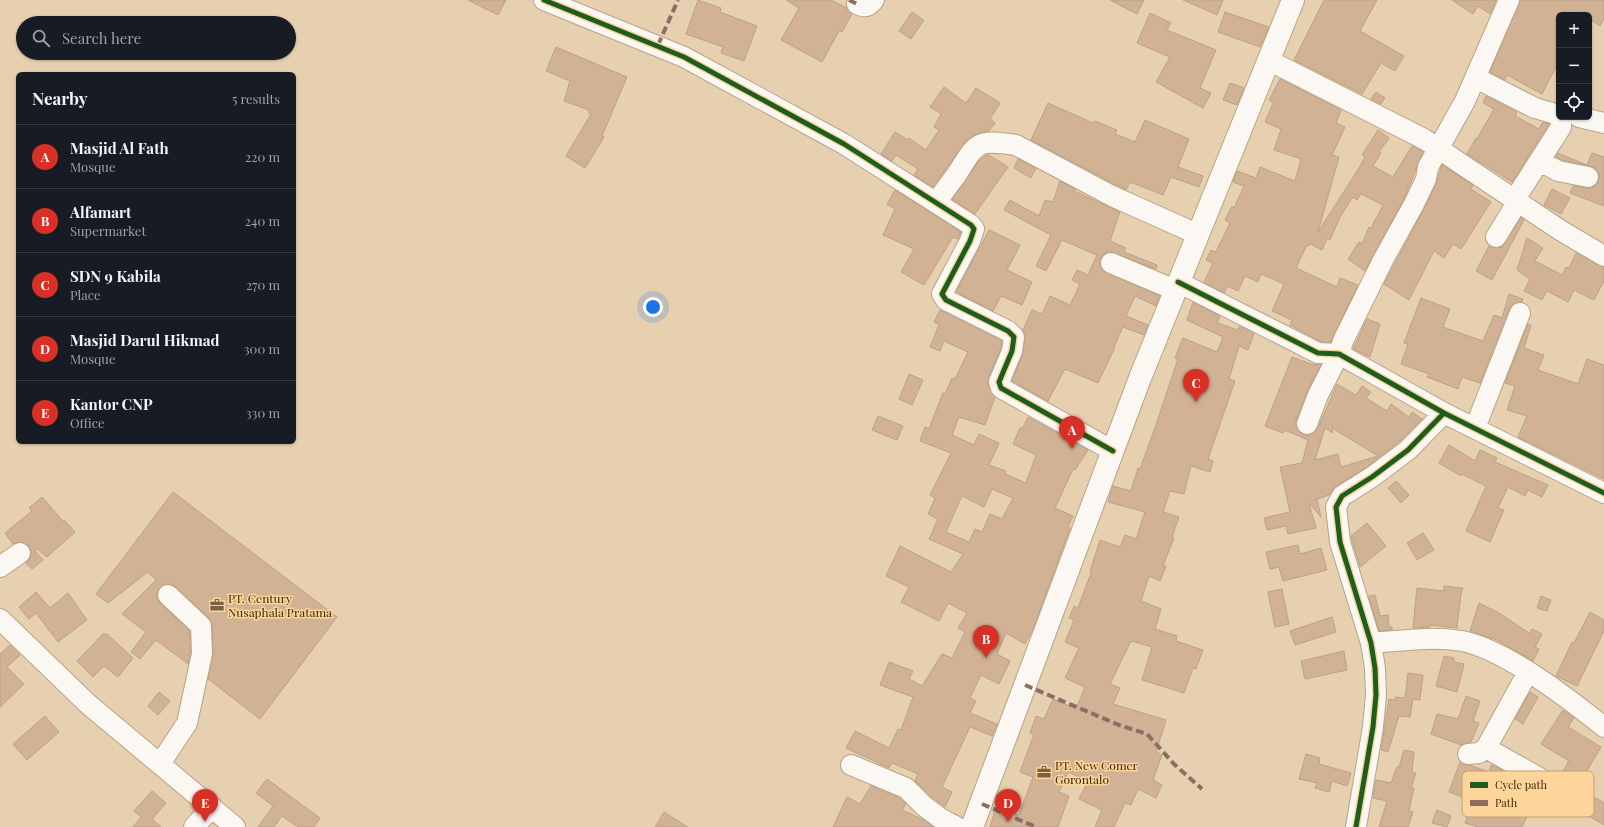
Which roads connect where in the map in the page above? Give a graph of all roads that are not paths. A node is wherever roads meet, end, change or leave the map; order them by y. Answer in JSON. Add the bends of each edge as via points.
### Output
{"nodes":[{"id":1,"x":544,"y":0,"type":"edge"},
{"id":2,"x":1293,"y":0,"type":"edge"},
{"id":3,"x":1509,"y":0,"type":"edge"},
{"id":4,"x":1268,"y":60,"type":"junction"},
{"id":5,"x":1476,"y":78,"type":"junction"},
{"id":6,"x":1556,"y":114,"type":"edge"},
{"id":7,"x":1561,"y":120,"type":"edge"},
{"id":8,"x":1592,"y":120,"type":"edge"},
{"id":9,"x":1604,"y":123,"type":"edge"},
{"id":10,"x":1440,"y":148,"type":"junction"},
{"id":11,"x":1540,"y":161,"type":"junction"},
{"id":12,"x":1588,"y":177,"type":"dead end"},
{"id":13,"x":1516,"y":200,"type":"junction"},
{"id":14,"x":937,"y":202,"type":"junction"},
{"id":15,"x":1197,"y":234,"type":"junction"},
{"id":16,"x":1496,"y":237,"type":"dead end"},
{"id":17,"x":1604,"y":256,"type":"edge"},
{"id":18,"x":1111,"y":263,"type":"dead end"},
{"id":19,"x":1177,"y":286,"type":"junction"},
{"id":20,"x":1520,"y":313,"type":"dead end"},
{"id":21,"x":1339,"y":354,"type":"junction"},
{"id":22,"x":1444,"y":413,"type":"junction"},
{"id":23,"x":1307,"y":424,"type":"dead end"},
{"id":24,"x":1475,"y":428,"type":"junction"},
{"id":25,"x":1113,"y":451,"type":"junction"},
{"id":26,"x":1604,"y":493,"type":"edge"},
{"id":27,"x":20,"y":553,"type":"dead end"},
{"id":28,"x":0,"y":567,"type":"edge"},
{"id":29,"x":168,"y":595,"type":"dead end"},
{"id":30,"x":0,"y":619,"type":"edge"},
{"id":31,"x":1371,"y":643,"type":"junction"},
{"id":32,"x":1528,"y":672,"type":"junction"},
{"id":33,"x":1604,"y":726,"type":"edge"},
{"id":34,"x":160,"y":764,"type":"junction"},
{"id":35,"x":851,"y":765,"type":"dead end"},
{"id":36,"x":1521,"y":771,"type":"edge"},
{"id":37,"x":212,"y":807,"type":"junction"},
{"id":38,"x":194,"y":827,"type":"edge"},
{"id":39,"x":235,"y":827,"type":"edge"},
{"id":40,"x":957,"y":827,"type":"edge"},
{"id":41,"x":972,"y":827,"type":"edge"},
{"id":42,"x":1356,"y":827,"type":"edge"}],
"edges":[{"from":1,"to":14,"type":"street","via":[[684,57],[844,144]]},
{"from":2,"to":4,"type":"main road"},
{"from":3,"to":5,"type":"street"},
{"from":4,"to":10,"type":"street"},
{"from":4,"to":15,"type":"main road"},
{"from":5,"to":6,"type":"street","via":[[1535,108]]},
{"from":5,"to":10,"type":"street"},
{"from":7,"to":11,"type":"street","via":[[1561,127]]},
{"from":8,"to":9,"type":"street"},
{"from":10,"to":13,"type":"street"},
{"from":10,"to":21,"type":"street","via":[[1428,167],[1426,179],[1414,204],[1346,334]]},
{"from":11,"to":12,"type":"street","via":[[1558,170]]},
{"from":11,"to":13,"type":"street"},
{"from":13,"to":16,"type":"street"},
{"from":13,"to":17,"type":"street"},
{"from":14,"to":15,"type":"street","via":[[973,148],[989,142],[1002,143],[1016,145],[1112,196]]},
{"from":14,"to":25,"type":"street","via":[[960,216],[974,229],[942,294],[946,300],[1008,331],[1014,337],[1012,351],[999,382],[1001,388]]},
{"from":15,"to":19,"type":"main road"},
{"from":18,"to":19,"type":"street"},
{"from":19,"to":21,"type":"street","via":[[1318,354]]},
{"from":19,"to":25,"type":"main road"},
{"from":20,"to":24,"type":"street"},
{"from":21,"to":22,"type":"street"},
{"from":21,"to":23,"type":"street","via":[[1318,395]]},
{"from":22,"to":24,"type":"street"},
{"from":22,"to":31,"type":"street","via":[[1408,450],[1342,496],[1336,507],[1340,542]]},
{"from":24,"to":26,"type":"street"},
{"from":25,"to":41,"type":"main road"},
{"from":27,"to":28,"type":"street"},
{"from":29,"to":34,"type":"street","via":[[201,626],[202,654],[187,723]]},
{"from":30,"to":34,"type":"street","via":[[88,704]]},
{"from":31,"to":32,"type":"street","via":[[1419,638],[1462,642],[1482,646]]},
{"from":31,"to":42,"type":"street","via":[[1376,695]]},
{"from":32,"to":33,"type":"street"},
{"from":32,"to":36,"type":"street","via":[[1477,751]]},
{"from":34,"to":37,"type":"street"},
{"from":35,"to":40,"type":"street","via":[[906,788],[924,806]]},
{"from":37,"to":38,"type":"street"},
{"from":37,"to":39,"type":"street"}]}
